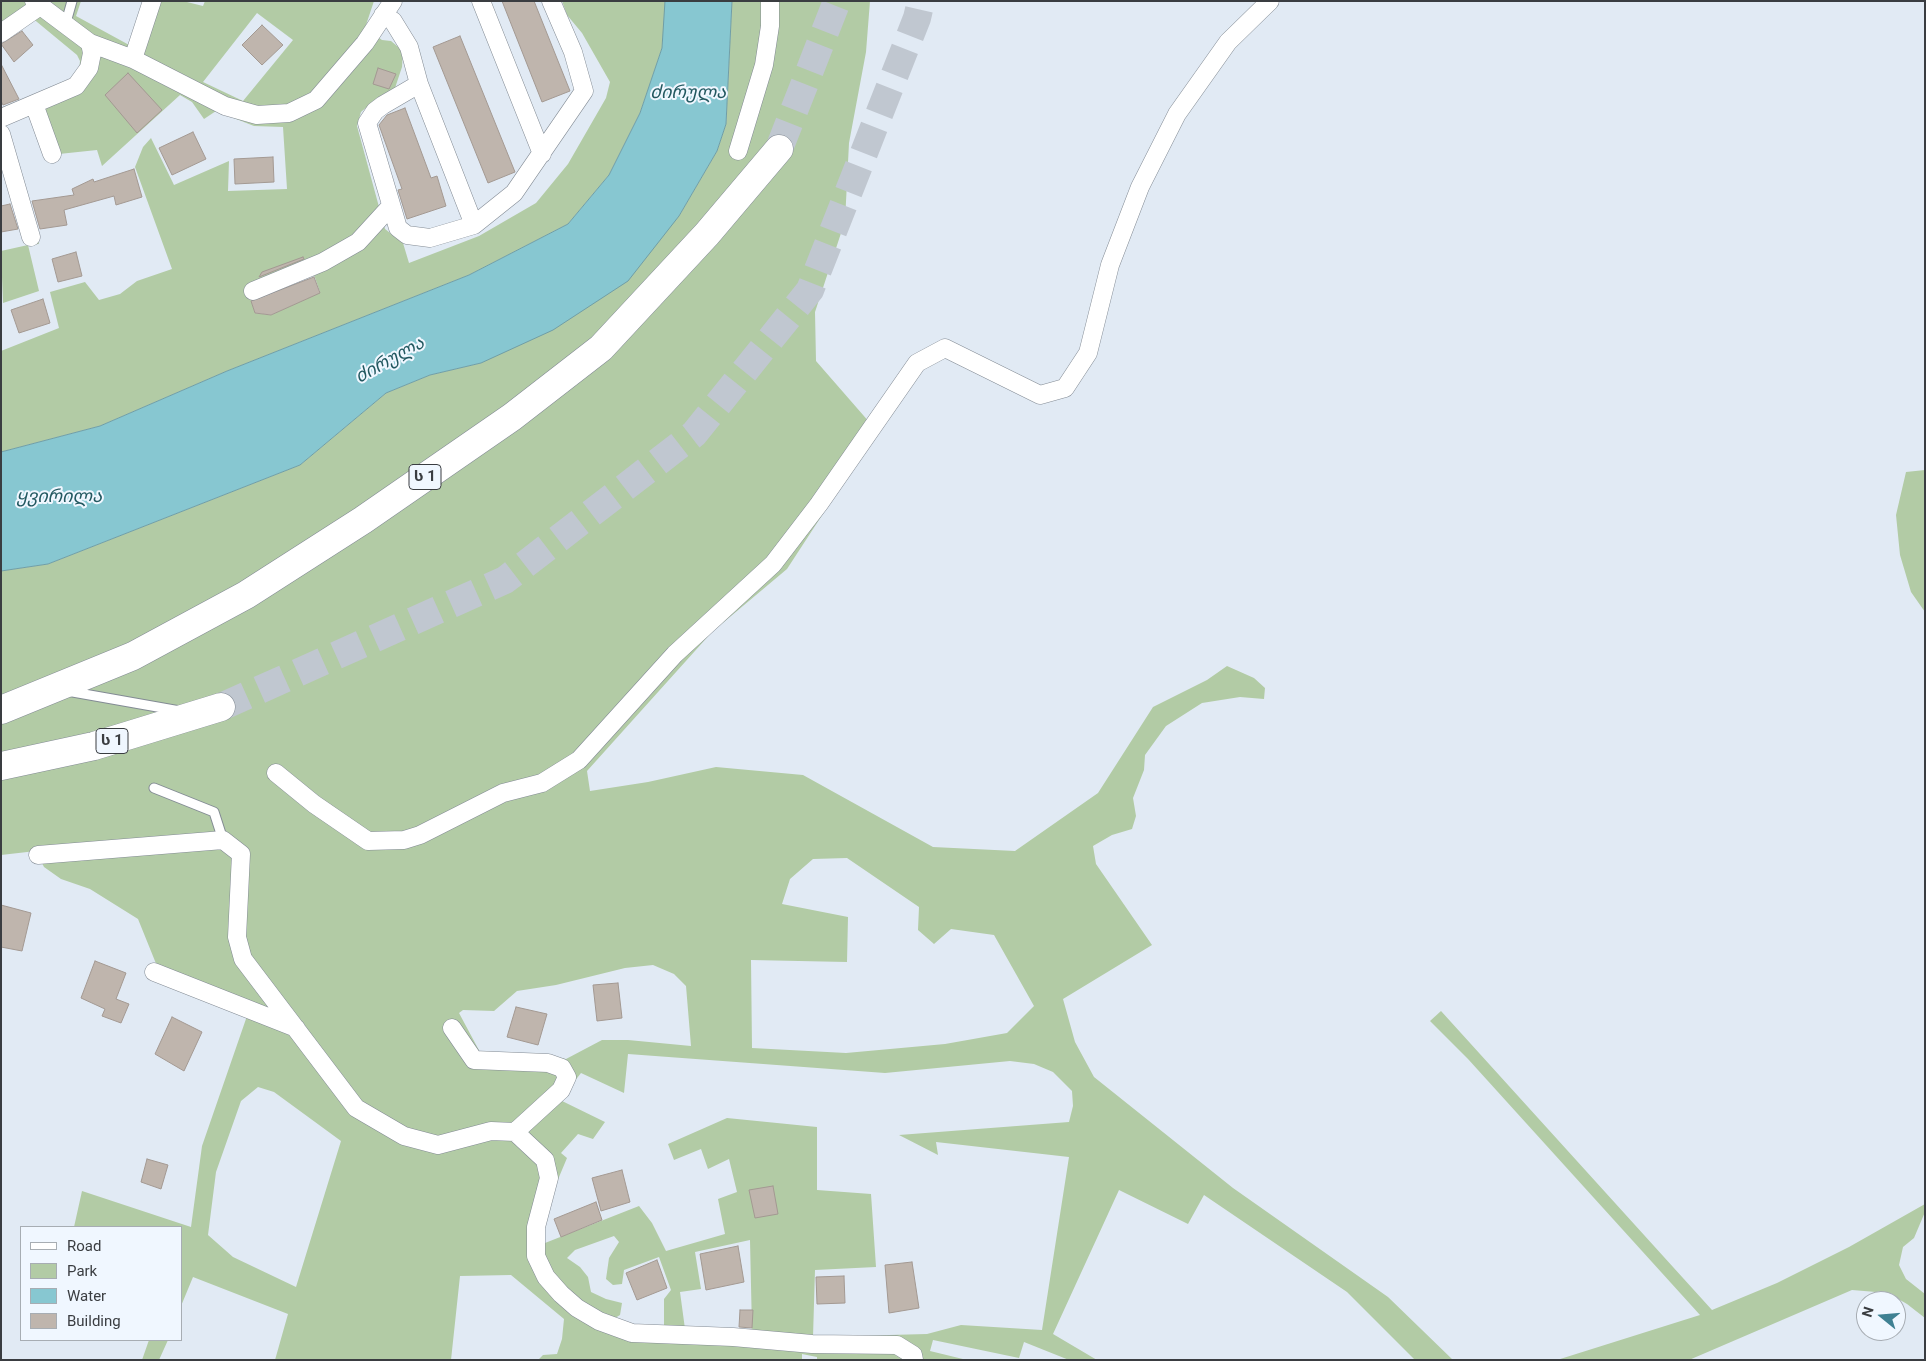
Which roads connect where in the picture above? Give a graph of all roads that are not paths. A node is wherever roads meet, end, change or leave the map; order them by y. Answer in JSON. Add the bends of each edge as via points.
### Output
{"nodes":[{"id":1,"x":72,"y":1,"type":"edge"},
{"id":2,"x":152,"y":1,"type":"edge"},
{"id":3,"x":481,"y":1,"type":"edge"},
{"id":4,"x":551,"y":1,"type":"edge"},
{"id":5,"x":770,"y":1,"type":"edge"},
{"id":6,"x":1270,"y":1,"type":"edge"},
{"id":7,"x":37,"y":4,"type":"edge"},
{"id":8,"x":388,"y":8,"type":"edge"},
{"id":9,"x":64,"y":26,"type":"junction"},
{"id":10,"x":1,"y":33,"type":"edge"},
{"id":11,"x":90,"y":43,"type":"junction"},
{"id":12,"x":134,"y":59,"type":"junction"},
{"id":13,"x":419,"y":84,"type":"junction"},
{"id":14,"x":34,"y":104,"type":"junction"},
{"id":15,"x":1,"y":118,"type":"edge"},
{"id":16,"x":1,"y":134,"type":"edge"},
{"id":17,"x":779,"y":149,"type":"tunnel mouth"},
{"id":18,"x":738,"y":151,"type":"dead end"},
{"id":19,"x":52,"y":154,"type":"dead end"},
{"id":20,"x":542,"y":154,"type":"junction"},
{"id":21,"x":390,"y":207,"type":"junction"},
{"id":22,"x":474,"y":225,"type":"junction"},
{"id":23,"x":31,"y":238,"type":"dead end"},
{"id":24,"x":253,"y":291,"type":"dead end"},
{"id":25,"x":55,"y":689,"type":"junction"},
{"id":26,"x":1,"y":710,"type":"edge"},
{"id":27,"x":210,"y":710,"type":"joint"},
{"id":28,"x":1,"y":766,"type":"edge"},
{"id":29,"x":276,"y":773,"type":"dead end"},
{"id":30,"x":154,"y":788,"type":"dead end"},
{"id":31,"x":223,"y":840,"type":"junction"},
{"id":32,"x":38,"y":855,"type":"dead end"},
{"id":33,"x":154,"y":972,"type":"dead end"},
{"id":34,"x":296,"y":1028,"type":"junction"},
{"id":35,"x":452,"y":1028,"type":"dead end"},
{"id":36,"x":515,"y":1132,"type":"junction"},
{"id":37,"x":914,"y":1360,"type":"edge"}],
"edges":[{"from":1,"to":9,"type":"lane"},
{"from":2,"to":12,"type":"street"},
{"from":3,"to":20,"type":"street"},
{"from":4,"to":20,"type":"street","via":[[573,52],[584,92]]},
{"from":5,"to":18,"type":"street","via":[[764,65]]},
{"from":6,"to":29,"type":"street","via":[[1228,42],[1177,114],[1140,186],[1110,265],[1088,353],[1065,388],[1040,395],[945,348],[917,362],[819,504],[773,564],[675,654],[579,760],[542,783],[503,793],[420,835],[404,840],[368,841]]},
{"from":7,"to":9,"type":"street"},
{"from":7,"to":10,"type":"street"},
{"from":8,"to":12,"type":"street","via":[[365,43],[316,100],[289,113],[257,115],[225,106]]},
{"from":8,"to":13,"type":"street","via":[[409,47]]},
{"from":9,"to":11,"type":"street"},
{"from":11,"to":12,"type":"street"},
{"from":11,"to":14,"type":"street","via":[[92,53],[84,78],[76,86]]},
{"from":13,"to":21,"type":"street","via":[[382,104],[367,123]]},
{"from":13,"to":22,"type":"street"},
{"from":14,"to":15,"type":"street"},
{"from":14,"to":19,"type":"street"},
{"from":16,"to":23,"type":"street"},
{"from":17,"to":25,"type":"highway","number":"ს 1","via":[[707,234],[600,348],[512,417],[363,520],[246,595],[133,656]]},
{"from":20,"to":22,"type":"street","via":[[514,193]]},
{"from":21,"to":22,"type":"street","via":[[398,228],[407,235],[430,238]]},
{"from":21,"to":24,"type":"street","via":[[358,242],[323,262]]},
{"from":25,"to":26,"type":"highway","number":"ს 1"},
{"from":25,"to":27,"type":"lane"},
{"from":27,"to":28,"type":"highway","number":"ს 1","via":[[94,746]]},
{"from":30,"to":31,"type":"lane","via":[[214,812]]},
{"from":31,"to":32,"type":"street"},
{"from":31,"to":34,"type":"street","via":[[241,854],[237,938],[243,959]]},
{"from":33,"to":34,"type":"street"},
{"from":34,"to":36,"type":"street","via":[[356,1108],[404,1136],[438,1145],[492,1131]]},
{"from":35,"to":36,"type":"street","via":[[474,1060],[548,1063],[562,1068],[567,1077],[561,1090]]},
{"from":36,"to":37,"type":"street","via":[[545,1160],[549,1178],[536,1227],[536,1256],[546,1277],[561,1294],[599,1321],[632,1333],[812,1344],[897,1345],[913,1355]]}]}
